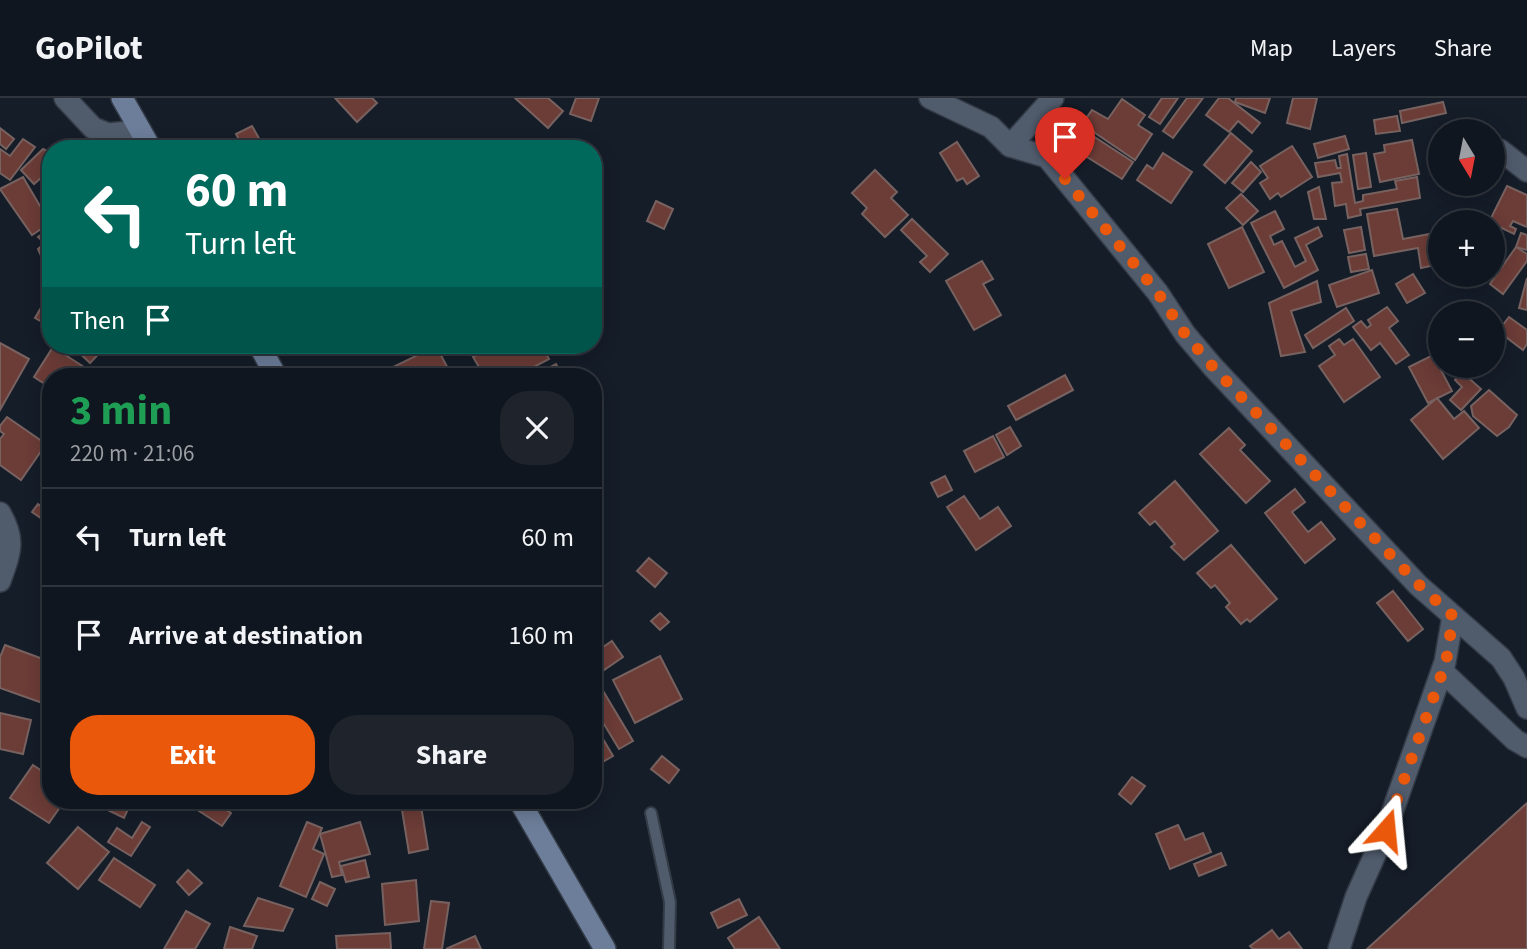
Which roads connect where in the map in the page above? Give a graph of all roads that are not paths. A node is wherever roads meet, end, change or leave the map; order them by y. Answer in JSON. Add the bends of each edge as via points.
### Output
{"nodes":[{"id":1,"x":65,"y":98,"type":"edge"},
{"id":2,"x":122,"y":98,"type":"edge"},
{"id":3,"x":930,"y":98,"type":"edge"},
{"id":4,"x":1053,"y":98,"type":"edge"},
{"id":5,"x":146,"y":140,"type":"edge"},
{"id":6,"x":1010,"y":146,"type":"junction"},
{"id":7,"x":1505,"y":154,"type":"edge"},
{"id":8,"x":1527,"y":171,"type":"edge"},
{"id":9,"x":0,"y":513,"type":"edge"},
{"id":10,"x":0,"y":581,"type":"edge"},
{"id":11,"x":1453,"y":616,"type":"junction"},
{"id":12,"x":1442,"y":671,"type":"junction"},
{"id":13,"x":1527,"y":708,"type":"edge"},
{"id":14,"x":1527,"y":747,"type":"edge"},
{"id":15,"x":524,"y":809,"type":"edge"},
{"id":16,"x":651,"y":813,"type":"dead end"},
{"id":17,"x":605,"y":949,"type":"edge"},
{"id":18,"x":669,"y":949,"type":"edge"},
{"id":19,"x":1339,"y":949,"type":"edge"}],
"edges":[{"from":1,"to":5,"type":"street","via":[[93,128]]},
{"from":2,"to":5,"type":"main road"},
{"from":3,"to":6,"type":"street","via":[[991,127]]},
{"from":4,"to":6,"type":"street"},
{"from":6,"to":11,"type":"street","via":[[1047,157],[1213,367]]},
{"from":7,"to":8,"type":"street"},
{"from":9,"to":10,"type":"street","via":[[10,530],[11,549]]},
{"from":11,"to":12,"type":"street"},
{"from":11,"to":13,"type":"street","via":[[1501,657]]},
{"from":12,"to":14,"type":"street"},
{"from":12,"to":19,"type":"street"},
{"from":15,"to":17,"type":"main road"},
{"from":16,"to":18,"type":"lane","via":[[670,902]]}]}
